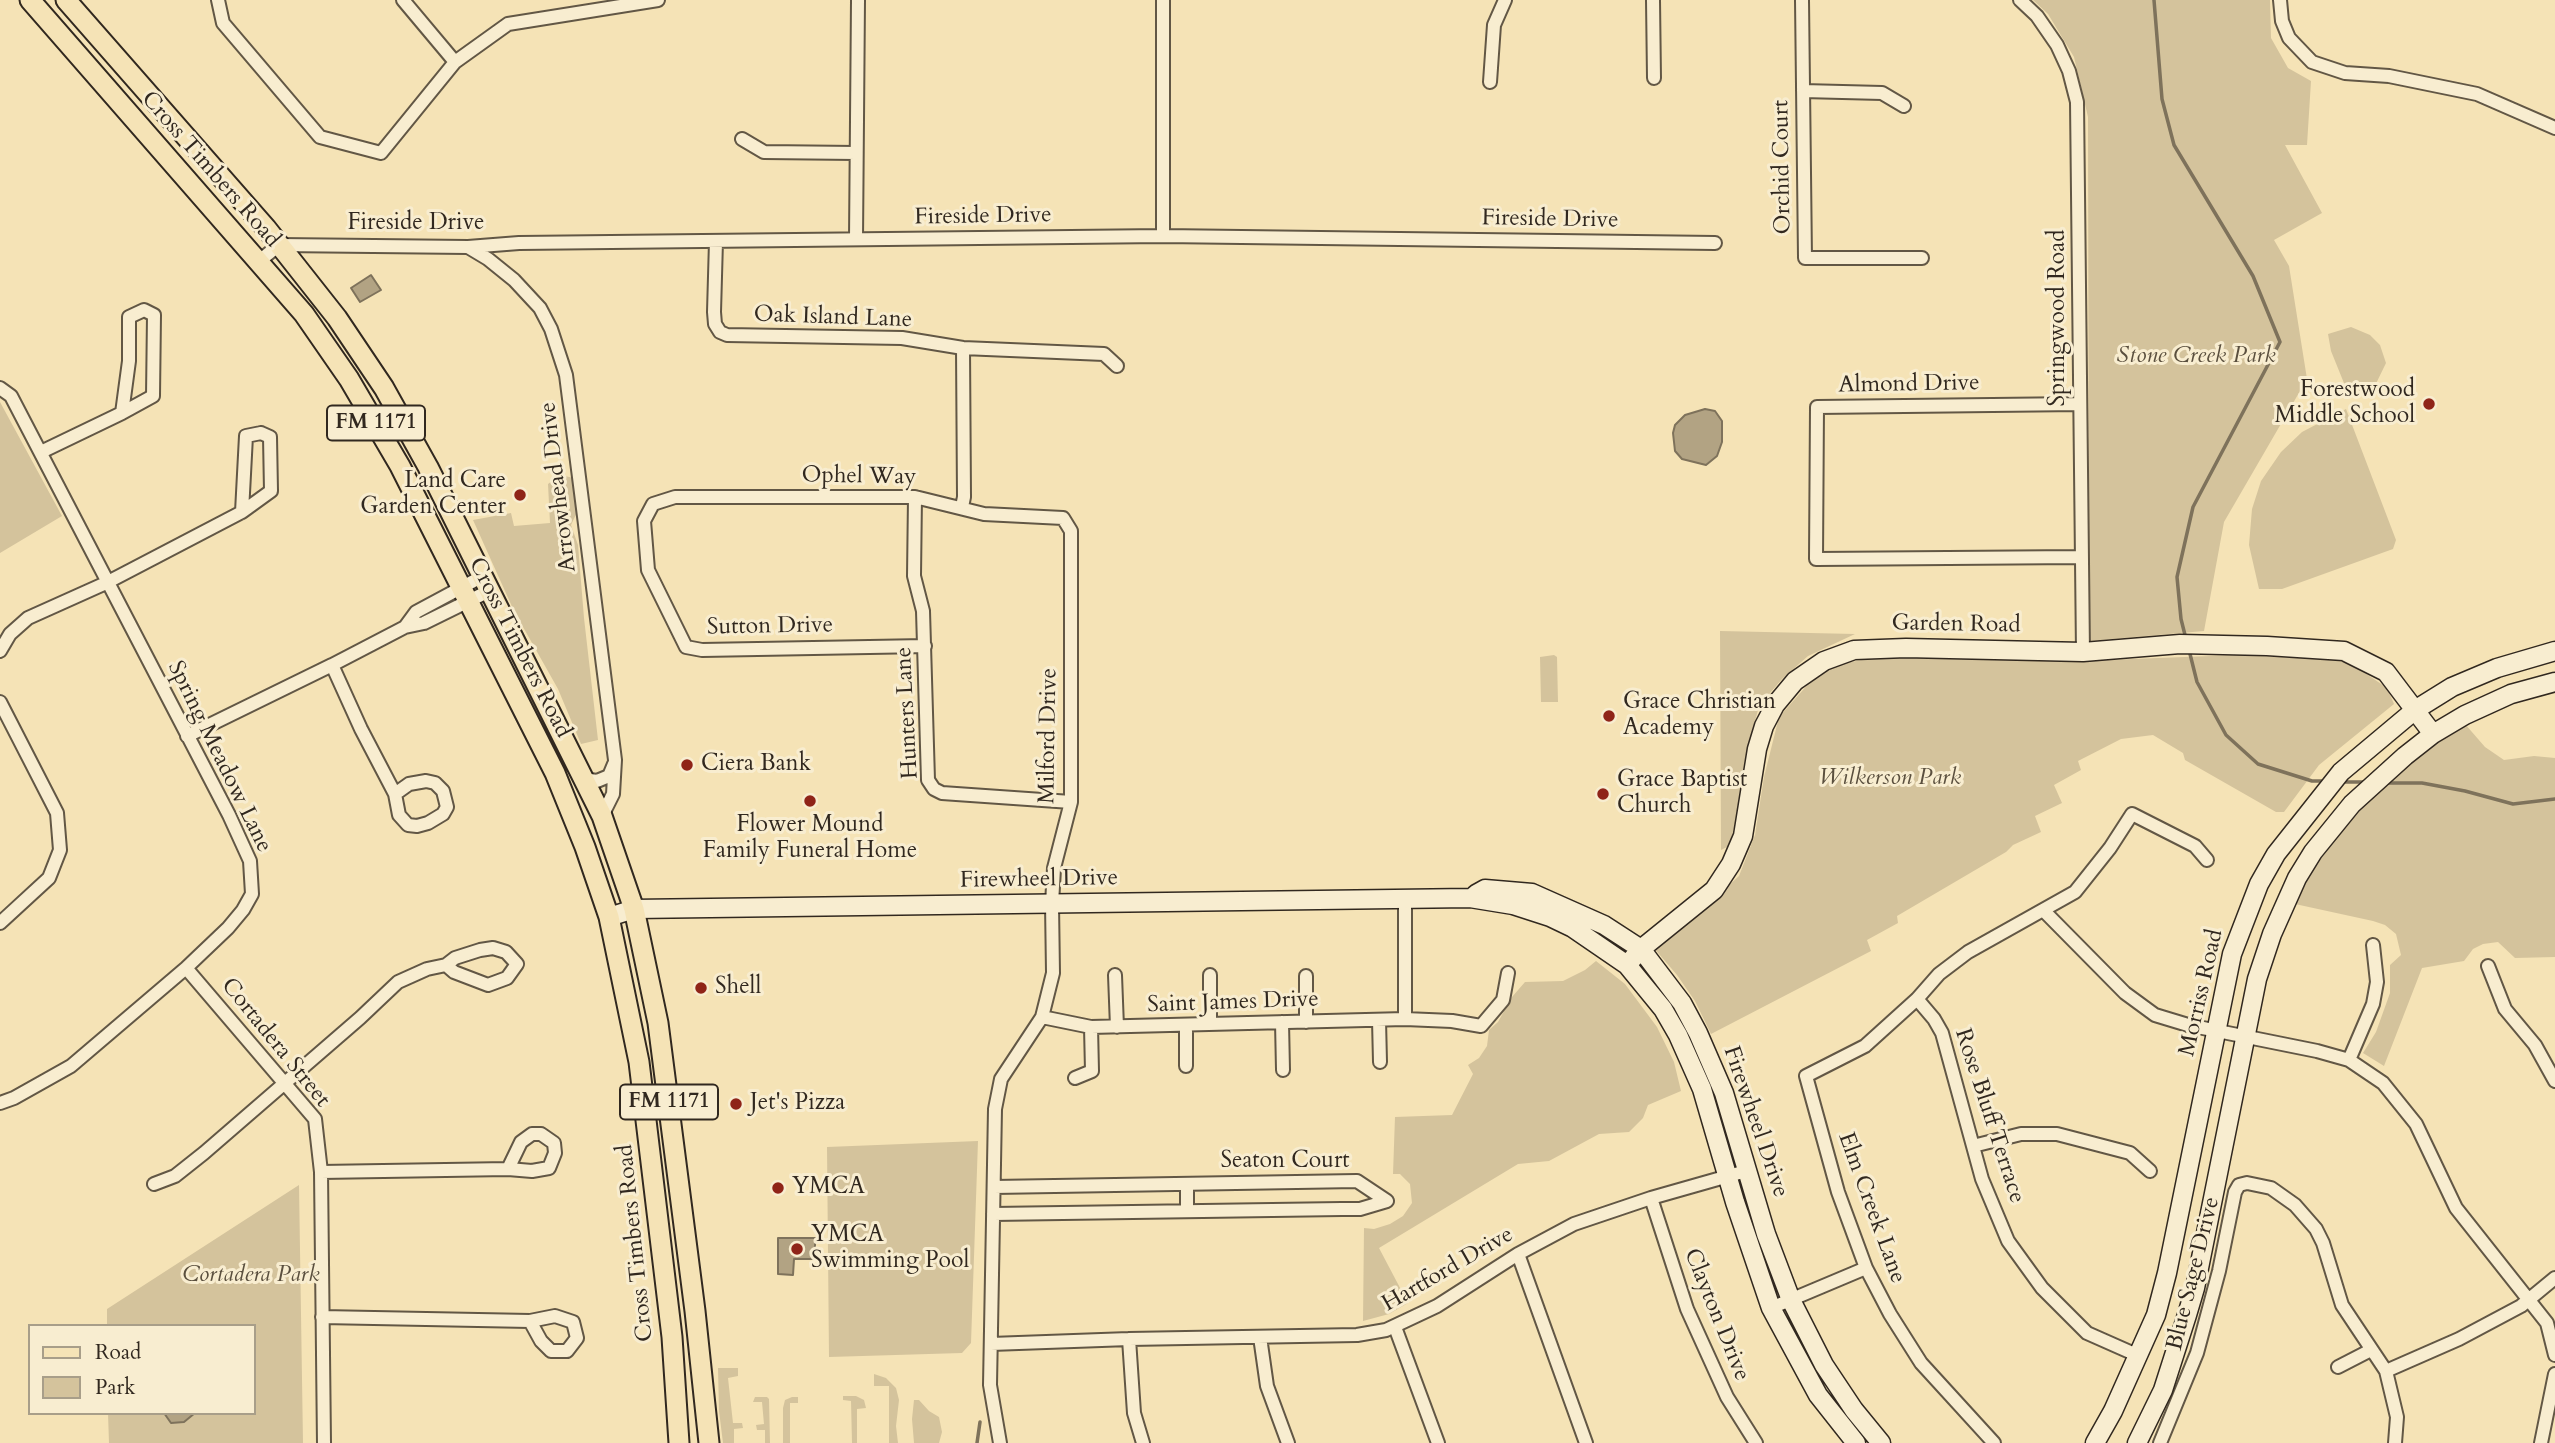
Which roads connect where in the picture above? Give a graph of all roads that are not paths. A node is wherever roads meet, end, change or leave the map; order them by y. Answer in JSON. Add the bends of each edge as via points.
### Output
{"nodes":[{"id":1,"x":30,"y":0,"type":"edge"},
{"id":2,"x":66,"y":0,"type":"edge"},
{"id":3,"x":218,"y":0,"type":"edge"},
{"id":4,"x":403,"y":0,"type":"edge"},
{"id":5,"x":658,"y":0,"type":"edge"},
{"id":6,"x":858,"y":0,"type":"edge"},
{"id":7,"x":1163,"y":0,"type":"edge"},
{"id":8,"x":1505,"y":0,"type":"edge"},
{"id":9,"x":1653,"y":0,"type":"edge"},
{"id":10,"x":1802,"y":0,"type":"edge"},
{"id":11,"x":2020,"y":0,"type":"edge"},
{"id":12,"x":2280,"y":0,"type":"edge"},
{"id":13,"x":571,"y":7,"type":"edge"},
{"id":14,"x":455,"y":62,"type":"junction"},
{"id":15,"x":1654,"y":78,"type":"dead end"},
{"id":16,"x":1490,"y":82,"type":"dead end"},
{"id":17,"x":1803,"y":91,"type":"junction"},
{"id":18,"x":1904,"y":106,"type":"dead end"},
{"id":19,"x":2555,"y":128,"type":"edge"},
{"id":20,"x":742,"y":139,"type":"dead end"},
{"id":21,"x":856,"y":153,"type":"junction"},
{"id":22,"x":1163,"y":236,"type":"junction"},
{"id":23,"x":856,"y":239,"type":"junction"},
{"id":24,"x":716,"y":241,"type":"junction"},
{"id":25,"x":1715,"y":243,"type":"dead end"},
{"id":26,"x":279,"y":245,"type":"junction"},
{"id":27,"x":468,"y":247,"type":"junction"},
{"id":28,"x":1922,"y":258,"type":"dead end"},
{"id":29,"x":258,"y":262,"type":"junction"},
{"id":30,"x":963,"y":348,"type":"junction"},
{"id":31,"x":1117,"y":366,"type":"dead end"},
{"id":32,"x":0,"y":388,"type":"edge"},
{"id":33,"x":2080,"y":404,"type":"junction"},
{"id":34,"x":122,"y":413,"type":"junction"},
{"id":35,"x":41,"y":452,"type":"junction"},
{"id":36,"x":915,"y":497,"type":"junction"},
{"id":37,"x":653,"y":504,"type":"joint"},
{"id":38,"x":962,"y":507,"type":"junction"},
{"id":39,"x":242,"y":512,"type":"junction"},
{"id":40,"x":1063,"y":518,"type":"joint"},
{"id":41,"x":2080,"y":557,"type":"junction"},
{"id":42,"x":106,"y":583,"type":"junction"},
{"id":43,"x":486,"y":583,"type":"junction"},
{"id":44,"x":464,"y":594,"type":"junction"},
{"id":45,"x":925,"y":646,"type":"junction"},
{"id":46,"x":0,"y":651,"type":"edge"},
{"id":47,"x":2555,"y":651,"type":"edge"},
{"id":48,"x":2083,"y":652,"type":"junction"},
{"id":49,"x":332,"y":665,"type":"junction"},
{"id":50,"x":2555,"y":682,"type":"edge"},
{"id":51,"x":0,"y":702,"type":"edge"},
{"id":52,"x":2415,"y":710,"type":"junction"},
{"id":53,"x":2433,"y":734,"type":"junction"},
{"id":54,"x":187,"y":736,"type":"junction"},
{"id":55,"x":615,"y":760,"type":"junction"},
{"id":56,"x":583,"y":779,"type":"junction"},
{"id":57,"x":395,"y":794,"type":"dead end"},
{"id":58,"x":1071,"y":802,"type":"junction"},
{"id":59,"x":602,"y":817,"type":"junction"},
{"id":60,"x":2207,"y":860,"type":"dead end"},
{"id":61,"x":1470,"y":898,"type":"junction"},
{"id":62,"x":1405,"y":900,"type":"junction"},
{"id":63,"x":1052,"y":904,"type":"junction"},
{"id":64,"x":634,"y":909,"type":"junction"},
{"id":65,"x":2043,"y":911,"type":"junction"},
{"id":66,"x":608,"y":917,"type":"junction"},
{"id":67,"x":0,"y":923,"type":"edge"},
{"id":68,"x":2373,"y":945,"type":"dead end"},
{"id":69,"x":1641,"y":949,"type":"junction"},
{"id":70,"x":446,"y":965,"type":"junction"},
{"id":71,"x":1626,"y":965,"type":"junction"},
{"id":72,"x":2488,"y":966,"type":"dead end"},
{"id":73,"x":186,"y":968,"type":"junction"},
{"id":74,"x":1508,"y":973,"type":"dead end"},
{"id":75,"x":1115,"y":975,"type":"dead end"},
{"id":76,"x":1210,"y":975,"type":"dead end"},
{"id":77,"x":1306,"y":976,"type":"dead end"},
{"id":78,"x":1917,"y":999,"type":"junction"},
{"id":79,"x":1042,"y":1017,"type":"junction"},
{"id":80,"x":1405,"y":1019,"type":"junction"},
{"id":81,"x":1379,"y":1020,"type":"junction"},
{"id":82,"x":1282,"y":1022,"type":"junction"},
{"id":83,"x":1306,"y":1022,"type":"junction"},
{"id":84,"x":1210,"y":1024,"type":"junction"},
{"id":85,"x":1186,"y":1025,"type":"junction"},
{"id":86,"x":1091,"y":1027,"type":"junction"},
{"id":87,"x":1117,"y":1027,"type":"junction"},
{"id":88,"x":2216,"y":1031,"type":"junction"},
{"id":89,"x":2244,"y":1037,"type":"junction"},
{"id":90,"x":2349,"y":1060,"type":"junction"},
{"id":91,"x":639,"y":1062,"type":"junction"},
{"id":92,"x":1380,"y":1062,"type":"dead end"},
{"id":93,"x":1186,"y":1066,"type":"dead end"},
{"id":94,"x":1283,"y":1070,"type":"dead end"},
{"id":95,"x":1074,"y":1077,"type":"dead end"},
{"id":96,"x":284,"y":1082,"type":"junction"},
{"id":97,"x":2555,"y":1082,"type":"edge"},
{"id":98,"x":0,"y":1103,"type":"edge"},
{"id":99,"x":671,"y":1115,"type":"junction"},
{"id":100,"x":1973,"y":1146,"type":"junction"},
{"id":101,"x":508,"y":1169,"type":"dead end"},
{"id":102,"x":1746,"y":1171,"type":"junction"},
{"id":103,"x":2150,"y":1171,"type":"dead end"},
{"id":104,"x":321,"y":1172,"type":"junction"},
{"id":105,"x":1728,"y":1176,"type":"junction"},
{"id":106,"x":154,"y":1184,"type":"dead end"},
{"id":107,"x":1187,"y":1184,"type":"junction"},
{"id":108,"x":994,"y":1187,"type":"junction"},
{"id":109,"x":1651,"y":1198,"type":"junction"},
{"id":110,"x":1187,"y":1211,"type":"junction"},
{"id":111,"x":993,"y":1214,"type":"junction"},
{"id":112,"x":1518,"y":1254,"type":"junction"},
{"id":113,"x":1866,"y":1268,"type":"junction"},
{"id":114,"x":2555,"y":1278,"type":"edge"},
{"id":115,"x":693,"y":1296,"type":"junction"},
{"id":116,"x":1791,"y":1300,"type":"junction"},
{"id":117,"x":2530,"y":1300,"type":"junction"},
{"id":118,"x":667,"y":1301,"type":"junction"},
{"id":119,"x":1772,"y":1308,"type":"junction"},
{"id":120,"x":322,"y":1317,"type":"junction"},
{"id":121,"x":530,"y":1321,"type":"dead end"},
{"id":122,"x":1395,"y":1327,"type":"junction"},
{"id":123,"x":1260,"y":1337,"type":"junction"},
{"id":124,"x":1129,"y":1339,"type":"junction"},
{"id":125,"x":991,"y":1345,"type":"junction"},
{"id":126,"x":2371,"y":1350,"type":"junction"},
{"id":127,"x":2555,"y":1355,"type":"edge"},
{"id":128,"x":2139,"y":1356,"type":"junction"},
{"id":129,"x":2338,"y":1367,"type":"dead end"},
{"id":130,"x":2386,"y":1371,"type":"junction"},
{"id":131,"x":2555,"y":1374,"type":"edge"},
{"id":132,"x":324,"y":1443,"type":"edge"},
{"id":133,"x":679,"y":1443,"type":"edge"},
{"id":134,"x":709,"y":1443,"type":"edge"},
{"id":135,"x":1000,"y":1443,"type":"edge"},
{"id":136,"x":1143,"y":1443,"type":"edge"},
{"id":137,"x":1288,"y":1443,"type":"edge"},
{"id":138,"x":1438,"y":1443,"type":"edge"},
{"id":139,"x":1586,"y":1443,"type":"edge"},
{"id":140,"x":1756,"y":1443,"type":"edge"},
{"id":141,"x":1856,"y":1443,"type":"edge"},
{"id":142,"x":1881,"y":1443,"type":"edge"},
{"id":143,"x":1994,"y":1443,"type":"edge"},
{"id":144,"x":2095,"y":1443,"type":"edge"},
{"id":145,"x":2137,"y":1443,"type":"edge"},
{"id":146,"x":2160,"y":1443,"type":"edge"},
{"id":147,"x":2395,"y":1443,"type":"edge"},
{"id":148,"x":2541,"y":1443,"type":"edge"}],
"edges":[{"from":1,"to":29,"type":"main road","name":"Cross Timbers Road","number":"FM 1171"},
{"from":2,"to":26,"type":"main road","name":"Cross Timbers Road","number":"FM 1171"},
{"from":3,"to":14,"type":"street","via":[[223,23],[320,137],[381,153]]},
{"from":4,"to":14,"type":"street"},
{"from":5,"to":13,"type":"street"},
{"from":6,"to":21,"type":"street"},
{"from":7,"to":22,"type":"street"},
{"from":8,"to":16,"type":"street","via":[[1494,25]]},
{"from":9,"to":15,"type":"street"},
{"from":10,"to":17,"type":"street","name":"Orchid Court"},
{"from":11,"to":33,"type":"street","name":"Springwood Road","via":[[2057,45],[2077,102]]},
{"from":12,"to":19,"type":"street","via":[[2289,38],[2312,62],[2345,74],[2389,76],[2477,94]]},
{"from":13,"to":14,"type":"street","via":[[508,24]]},
{"from":17,"to":18,"type":"street","via":[[1882,93]]},
{"from":17,"to":28,"type":"street","name":"Orchid Court","via":[[1805,258]]},
{"from":20,"to":21,"type":"street","via":[[764,152]]},
{"from":21,"to":23,"type":"street"},
{"from":22,"to":23,"type":"street","name":"Fireside Drive"},
{"from":22,"to":25,"type":"street","name":"Fireside Drive"},
{"from":23,"to":24,"type":"street","name":"Fireside Drive"},
{"from":24,"to":27,"type":"street","name":"Fireside Drive"},
{"from":24,"to":30,"type":"street","name":"Oak Island Lane","via":[[714,312],[720,332],[902,338]]},
{"from":26,"to":27,"type":"street","name":"Fireside Drive"},
{"from":26,"to":29,"type":"street"},
{"from":26,"to":43,"type":"main road","name":"Cross Timbers Road","number":"FM 1171","via":[[337,318],[391,399]]},
{"from":27,"to":55,"type":"street","name":"Arrowhead Drive","via":[[514,281],[540,308],[566,375]]},
{"from":29,"to":44,"type":"main road","name":"Cross Timbers Road","number":"FM 1171","via":[[304,314],[349,379],[400,466]]},
{"from":30,"to":31,"type":"street","name":"Oak Island Lane","via":[[1104,354]]},
{"from":30,"to":38,"type":"street"},
{"from":32,"to":35,"type":"street","name":"Spring Meadow Lane","via":[[11,396]]},
{"from":33,"to":41,"type":"street","name":"Springwood Road"},
{"from":33,"to":41,"type":"street","name":"Almond Drive","via":[[1817,407],[1816,559]]},
{"from":34,"to":34,"type":"street","via":[[129,317],[144,310],[154,315],[153,396]]},
{"from":34,"to":35,"type":"street"},
{"from":35,"to":42,"type":"street","name":"Spring Meadow Lane"},
{"from":36,"to":37,"type":"street","name":"Ophel Way","via":[[675,497]]},
{"from":36,"to":38,"type":"street","name":"Ophel Way"},
{"from":36,"to":45,"type":"street","name":"Hunters Lane","via":[[914,576]]},
{"from":37,"to":45,"type":"street","name":"Sutton Drive","via":[[644,521],[648,570],[686,647]]},
{"from":38,"to":40,"type":"street","name":"Ophel Way","via":[[984,514]]},
{"from":39,"to":39,"type":"street","via":[[246,436],[261,433],[270,437],[271,491]]},
{"from":39,"to":42,"type":"street"},
{"from":40,"to":58,"type":"street","name":"Milford Drive","via":[[1071,531]]},
{"from":41,"to":48,"type":"street","name":"Springwood Road"},
{"from":42,"to":46,"type":"street","via":[[28,618]]},
{"from":42,"to":54,"type":"street","name":"Spring Meadow Lane"},
{"from":43,"to":44,"type":"street"},
{"from":43,"to":56,"type":"main road","name":"Cross Timbers Road","number":"FM 1171"},
{"from":44,"to":49,"type":"street","via":[[416,612],[405,627]]},
{"from":44,"to":66,"type":"main road","name":"Cross Timbers Road","number":"FM 1171","via":[[555,774]]},
{"from":45,"to":58,"type":"street","name":"Hunters Lane","via":[[928,780],[934,789]]},
{"from":47,"to":52,"type":"street","name":"Morriss Road","via":[[2474,677]]},
{"from":48,"to":52,"type":"street","name":"Garden Road","via":[[2217,645],[2344,651],[2386,672]]},
{"from":48,"to":69,"type":"street","name":"Garden Road","via":[[1906,648],[1854,650],[1824,661],[1795,681],[1764,726],[1743,836],[1714,890]]},
{"from":49,"to":54,"type":"street"},
{"from":49,"to":57,"type":"street"},
{"from":50,"to":53,"type":"street","via":[[2511,694]]},
{"from":51,"to":67,"type":"street","via":[[57,813],[60,850],[49,878]]},
{"from":52,"to":53,"type":"street","name":"Garden Road"},
{"from":52,"to":88,"type":"street","name":"Morriss Road","via":[[2341,772],[2276,855],[2259,884],[2232,954]]},
{"from":53,"to":89,"type":"street","via":[[2352,804],[2312,852],[2285,902],[2257,979]]},
{"from":54,"to":73,"type":"street","name":"Spring Meadow Lane","via":[[250,861],[252,894],[228,928]]},
{"from":55,"to":56,"type":"street","via":[[609,776]]},
{"from":55,"to":59,"type":"street","name":"Arrowhead Drive","via":[[613,794]]},
{"from":56,"to":59,"type":"main road","name":"Cross Timbers Road","number":"FM 1171"},
{"from":58,"to":63,"type":"street","name":"Milford Drive","via":[[1054,868]]},
{"from":59,"to":64,"type":"main road","name":"Cross Timbers Road","number":"FM 1171"},
{"from":60,"to":65,"type":"street","via":[[2195,846],[2132,814],[2075,892]]},
{"from":61,"to":62,"type":"street","name":"Firewheel Drive"},
{"from":61,"to":69,"type":"street","name":"Firewheel Drive","via":[[1485,889],[1532,893],[1604,925]]},
{"from":61,"to":71,"type":"street","name":"Firewheel Drive","via":[[1550,917]]},
{"from":62,"to":63,"type":"street","name":"Firewheel Drive"},
{"from":62,"to":80,"type":"street"},
{"from":63,"to":64,"type":"street","name":"Firewheel Drive"},
{"from":63,"to":79,"type":"street","name":"Milford Drive","via":[[1053,973]]},
{"from":64,"to":66,"type":"street","name":"Firewheel Drive"},
{"from":64,"to":99,"type":"main road","name":"Cross Timbers Road","number":"FM 1171"},
{"from":65,"to":78,"type":"street","via":[[1968,952]]},
{"from":65,"to":88,"type":"street","via":[[2126,993],[2155,1015]]},
{"from":66,"to":91,"type":"main road","name":"Cross Timbers Road","number":"FM 1171"},
{"from":68,"to":90,"type":"street","via":[[2377,982],[2373,1004]]},
{"from":69,"to":71,"type":"street","name":"Garden Road"},
{"from":69,"to":102,"type":"street","name":"Firewheel Drive","via":[[1682,1003],[1698,1033],[1724,1093]]},
{"from":70,"to":70,"type":"street","via":[[493,948],[506,952],[517,964],[507,978],[488,985]]},
{"from":70,"to":96,"type":"street","via":[[398,982]]},
{"from":71,"to":105,"type":"street","name":"Firewheel Drive","via":[[1656,999],[1678,1035],[1702,1089]]},
{"from":72,"to":97,"type":"street","via":[[2505,1009],[2535,1045]]},
{"from":73,"to":96,"type":"street","name":"Cortadera Street"},
{"from":73,"to":98,"type":"street","name":"Spring Meadow Lane","via":[[71,1066]]},
{"from":74,"to":80,"type":"street","name":"Saint James Drive","via":[[1503,1000],[1481,1026]]},
{"from":75,"to":87,"type":"street"},
{"from":76,"to":84,"type":"street"},
{"from":77,"to":83,"type":"street"},
{"from":78,"to":100,"type":"street","name":"Rose Bluff Terrace","via":[[1942,1032]]},
{"from":78,"to":113,"type":"street","name":"Elm Creek Lane","via":[[1865,1046],[1806,1076],[1838,1192]]},
{"from":79,"to":86,"type":"street","name":"Saint James Drive"},
{"from":79,"to":108,"type":"street","name":"Milford Drive","via":[[1001,1079],[995,1109]]},
{"from":80,"to":81,"type":"street","name":"Saint James Drive"},
{"from":81,"to":83,"type":"street","name":"Saint James Drive"},
{"from":81,"to":92,"type":"street"},
{"from":82,"to":83,"type":"street","name":"Saint James Drive"},
{"from":82,"to":84,"type":"street","name":"Saint James Drive"},
{"from":82,"to":94,"type":"street"},
{"from":84,"to":85,"type":"street","name":"Saint James Drive"},
{"from":85,"to":87,"type":"street","name":"Saint James Drive"},
{"from":85,"to":93,"type":"street"},
{"from":86,"to":87,"type":"street","name":"Saint James Drive"},
{"from":86,"to":95,"type":"street","via":[[1092,1071]]},
{"from":88,"to":89,"type":"street"},
{"from":88,"to":128,"type":"street","name":"Morriss Road","via":[[2167,1273]]},
{"from":89,"to":90,"type":"street"},
{"from":89,"to":145,"type":"street","via":[[2195,1288],[2163,1390]]},
{"from":90,"to":117,"type":"street","via":[[2383,1083],[2416,1124],[2455,1208]]},
{"from":91,"to":99,"type":"main road","via":[[658,1117],[663,1120]]},
{"from":91,"to":118,"type":"main road","name":"Cross Timbers Road","number":"FM 1171"},
{"from":96,"to":104,"type":"street","name":"Cortadera Street","via":[[315,1119]]},
{"from":96,"to":106,"type":"street","via":[[175,1176]]},
{"from":99,"to":115,"type":"main road","name":"Cross Timbers Road","number":"FM 1171"},
{"from":100,"to":103,"type":"street","via":[[2021,1134],[2057,1134],[2130,1153]]},
{"from":100,"to":128,"type":"street","name":"Rose Bluff Terrace","via":[[2008,1241],[2042,1288],[2087,1333]]},
{"from":101,"to":104,"type":"street"},
{"from":102,"to":105,"type":"street","name":"Hartford Drive"},
{"from":102,"to":116,"type":"street","name":"Firewheel Drive"},
{"from":104,"to":120,"type":"street","name":"Cortadera Street"},
{"from":105,"to":109,"type":"street","name":"Hartford Drive"},
{"from":105,"to":119,"type":"street","name":"Firewheel Drive"},
{"from":107,"to":108,"type":"street","name":"Seaton Court"},
{"from":107,"to":110,"type":"street"},
{"from":107,"to":110,"type":"street","name":"Seaton Court","via":[[1357,1181],[1387,1201],[1360,1209]]},
{"from":108,"to":111,"type":"street","name":"Milford Drive"},
{"from":109,"to":112,"type":"street","name":"Hartford Drive","via":[[1574,1224]]},
{"from":109,"to":140,"type":"street","name":"Clayton Drive","via":[[1691,1319],[1727,1397]]},
{"from":110,"to":111,"type":"street","name":"Seaton Court"},
{"from":111,"to":125,"type":"street","name":"Milford Drive"},
{"from":112,"to":122,"type":"street","name":"Hartford Drive"},
{"from":112,"to":139,"type":"street"},
{"from":113,"to":116,"type":"street"},
{"from":113,"to":143,"type":"street","name":"Elm Creek Lane","via":[[1921,1363]]},
{"from":114,"to":117,"type":"street"},
{"from":115,"to":118,"type":"main road"},
{"from":115,"to":134,"type":"main road","name":"Cross Timbers Road","number":"FM 1171"},
{"from":116,"to":119,"type":"street"},
{"from":116,"to":142,"type":"street","name":"Firewheel Drive","via":[[1824,1365]]},
{"from":117,"to":127,"type":"street","via":[[2547,1323]]},
{"from":117,"to":130,"type":"street","via":[[2459,1339]]},
{"from":118,"to":133,"type":"main road","name":"Cross Timbers Road","number":"FM 1171"},
{"from":119,"to":141,"type":"street","name":"Firewheel Drive","via":[[1818,1395]]},
{"from":120,"to":121,"type":"street"},
{"from":120,"to":132,"type":"street","name":"Cortadera Street"},
{"from":122,"to":123,"type":"street","name":"Hartford Drive","via":[[1357,1335]]},
{"from":122,"to":138,"type":"street"},
{"from":123,"to":124,"type":"street","name":"Hartford Drive"},
{"from":123,"to":137,"type":"street","via":[[1267,1386]]},
{"from":124,"to":125,"type":"street","name":"Hartford Drive"},
{"from":124,"to":136,"type":"street","via":[[1134,1413]]},
{"from":125,"to":135,"type":"street","name":"Milford Drive","via":[[990,1385]]},
{"from":126,"to":129,"type":"street"},
{"from":126,"to":130,"type":"street","name":"Blue Sage Drive"},
{"from":126,"to":146,"type":"street","name":"Blue Sage Drive","via":[[2342,1306],[2323,1243],[2308,1217],[2271,1188],[2239,1185],[2197,1353]]},
{"from":128,"to":144,"type":"street","name":"Morriss Road"},
{"from":130,"to":147,"type":"street","name":"Blue Sage Drive","via":[[2396,1417]]},
{"from":131,"to":148,"type":"street"}]}
